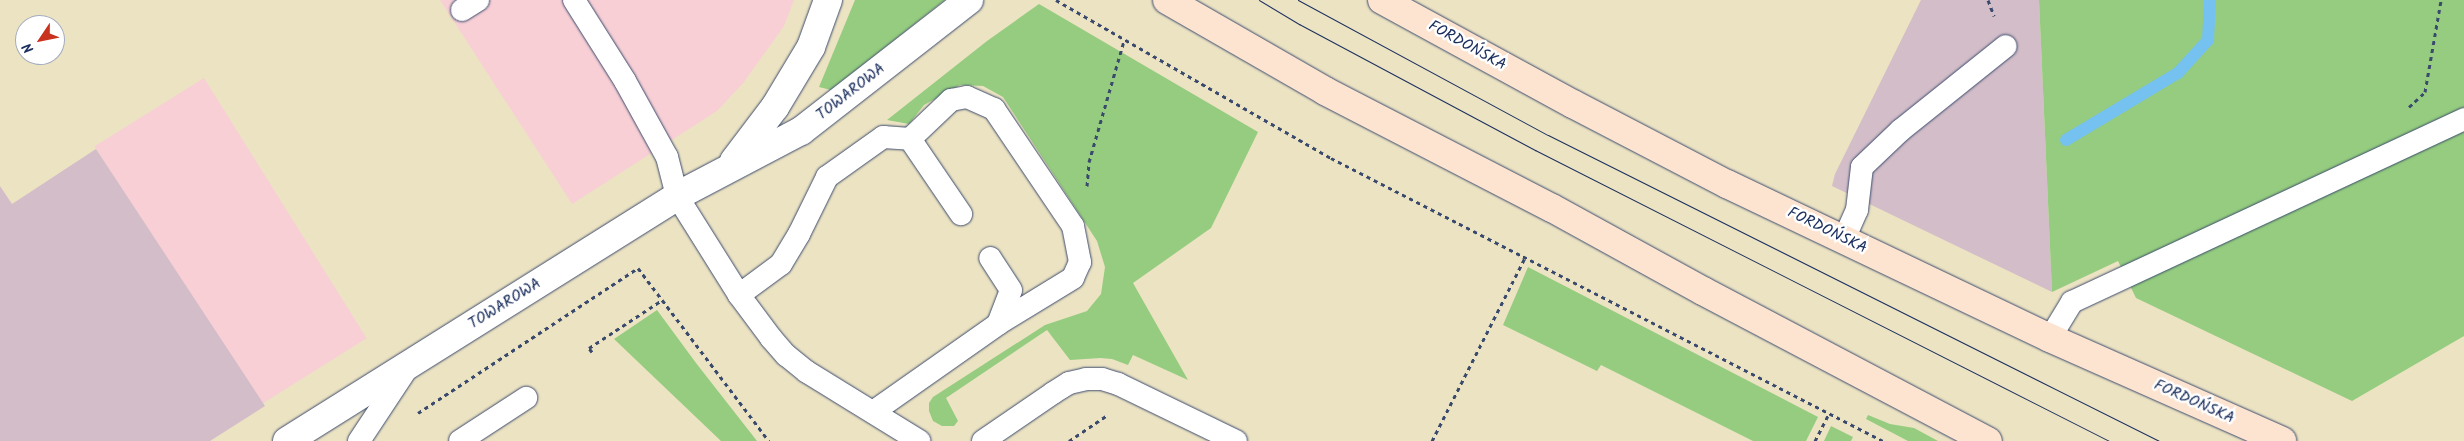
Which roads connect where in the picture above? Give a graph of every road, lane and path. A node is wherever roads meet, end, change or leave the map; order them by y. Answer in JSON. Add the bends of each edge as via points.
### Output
{"nodes":[{"id":1,"x":574,"y":0,"type":"edge"},
{"id":2,"x":828,"y":0,"type":"edge"},
{"id":3,"x":970,"y":0,"type":"edge"},
{"id":4,"x":1056,"y":0,"type":"edge"},
{"id":5,"x":1167,"y":0,"type":"edge"},
{"id":6,"x":1382,"y":0,"type":"edge"},
{"id":7,"x":2441,"y":0,"type":"edge"},
{"id":8,"x":1124,"y":41,"type":"junction"},
{"id":9,"x":2006,"y":46,"type":"dead end"},
{"id":10,"x":2404,"y":111,"type":"dead end"},
{"id":11,"x":2464,"y":119,"type":"edge"},
{"id":12,"x":910,"y":139,"type":"junction"},
{"id":13,"x":725,"y":171,"type":"junction"},
{"id":14,"x":1086,"y":190,"type":"dead end"},
{"id":15,"x":677,"y":196,"type":"junction"},
{"id":16,"x":961,"y":214,"type":"dead end"},
{"id":17,"x":616,"y":234,"type":"junction"},
{"id":18,"x":1844,"y":239,"type":"junction"},
{"id":19,"x":990,"y":258,"type":"dead end"},
{"id":20,"x":1525,"y":258,"type":"junction"},
{"id":21,"x":638,"y":268,"type":"junction"},
{"id":22,"x":738,"y":295,"type":"junction"},
{"id":23,"x":662,"y":300,"type":"junction"},
{"id":24,"x":998,"y":324,"type":"junction"},
{"id":25,"x":2050,"y":338,"type":"junction"},
{"id":26,"x":592,"y":352,"type":"dead end"},
{"id":27,"x":411,"y":363,"type":"junction"},
{"id":28,"x":526,"y":398,"type":"dead end"},
{"id":29,"x":1113,"y":411,"type":"dead end"},
{"id":30,"x":873,"y":412,"type":"junction"},
{"id":31,"x":417,"y":414,"type":"dead end"},
{"id":32,"x":1828,"y":415,"type":"junction"},
{"id":33,"x":287,"y":441,"type":"edge"},
{"id":34,"x":359,"y":441,"type":"edge"},
{"id":35,"x":460,"y":441,"type":"edge"},
{"id":36,"x":769,"y":441,"type":"edge"},
{"id":37,"x":919,"y":441,"type":"edge"},
{"id":38,"x":982,"y":441,"type":"edge"},
{"id":39,"x":1069,"y":441,"type":"edge"},
{"id":40,"x":1236,"y":441,"type":"edge"},
{"id":41,"x":1432,"y":441,"type":"edge"},
{"id":42,"x":1815,"y":441,"type":"edge"},
{"id":43,"x":1883,"y":441,"type":"edge"},
{"id":44,"x":1988,"y":441,"type":"edge"},
{"id":45,"x":2282,"y":441,"type":"edge"}],
"edges":[{"from":1,"to":15,"type":"lane","via":[[625,81],[667,157]]},
{"from":2,"to":13,"type":"street","name":"TOWAROWA","via":[[811,47],[762,126]]},
{"from":3,"to":13,"type":"street","name":"TOWAROWA","via":[[801,131]]},
{"from":4,"to":8,"type":"path"},
{"from":5,"to":44,"type":"main road","via":[[1325,91],[1552,208]]},
{"from":6,"to":18,"type":"main road","name":"FORDOŃSKA","via":[[1727,184]]},
{"from":7,"to":10,"type":"path","via":[[2425,92]]},
{"from":8,"to":14,"type":"path","via":[[1090,162]]},
{"from":8,"to":20,"type":"path","via":[[1331,158]]},
{"from":9,"to":18,"type":"lane","via":[[1901,130],[1862,167],[1857,210]]},
{"from":11,"to":25,"type":"lane","via":[[2072,302]]},
{"from":12,"to":16,"type":"lane"},
{"from":12,"to":22,"type":"lane","via":[[883,137],[827,177],[800,234],[781,264]]},
{"from":12,"to":24,"type":"lane","via":[[951,100],[967,97],[994,109],[1073,226],[1080,262],[1073,278]]},
{"from":13,"to":15,"type":"street","name":"TOWAROWA"},
{"from":15,"to":17,"type":"street","name":"TOWAROWA"},
{"from":15,"to":22,"type":"lane"},
{"from":17,"to":21,"type":"path"},
{"from":17,"to":27,"type":"street","name":"TOWAROWA"},
{"from":18,"to":25,"type":"main road","name":"FORDOŃSKA"},
{"from":19,"to":24,"type":"lane","via":[[1011,290]]},
{"from":20,"to":32,"type":"path"},
{"from":20,"to":41,"type":"path"},
{"from":21,"to":23,"type":"path"},
{"from":21,"to":31,"type":"path"},
{"from":22,"to":30,"type":"lane","via":[[786,355],[806,372]]},
{"from":23,"to":26,"type":"path","via":[[589,348]]},
{"from":23,"to":36,"type":"path"},
{"from":24,"to":30,"type":"lane"},
{"from":25,"to":45,"type":"main road","name":"FORDOŃSKA"},
{"from":27,"to":33,"type":"street","name":"TOWAROWA"},
{"from":27,"to":34,"type":"lane"},
{"from":28,"to":35,"type":"lane"},
{"from":29,"to":39,"type":"path"},
{"from":30,"to":37,"type":"lane"},
{"from":32,"to":42,"type":"path"},
{"from":32,"to":43,"type":"path"},
{"from":38,"to":40,"type":"lane","via":[[1077,380],[1102,379],[1124,386]]}]}
